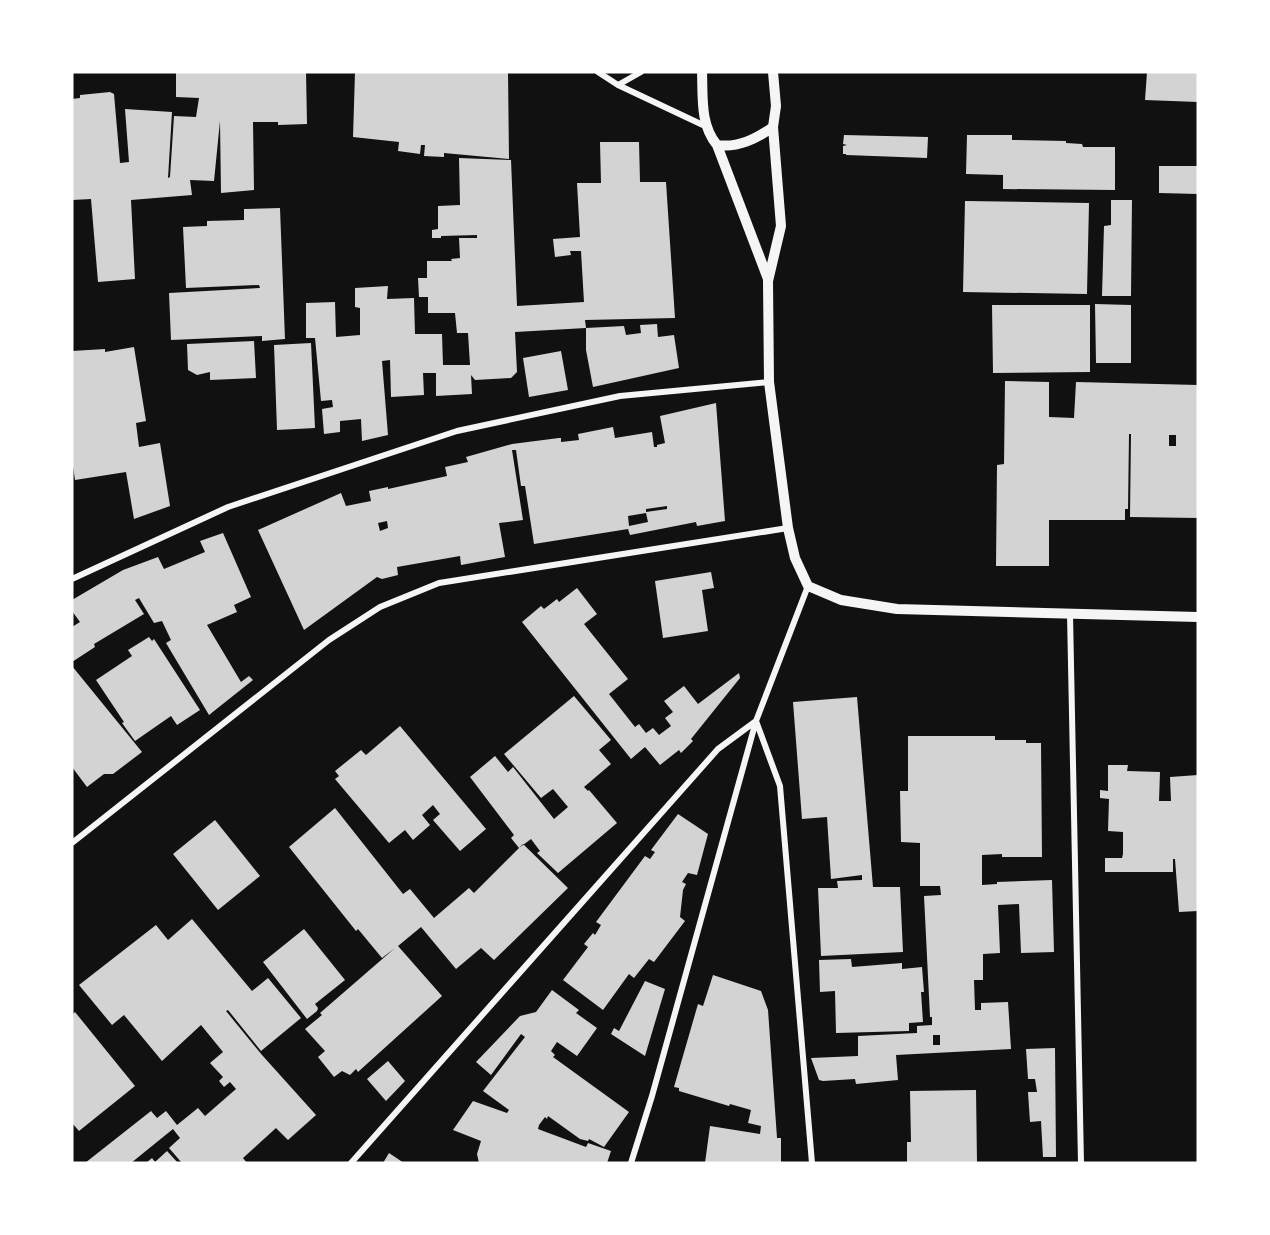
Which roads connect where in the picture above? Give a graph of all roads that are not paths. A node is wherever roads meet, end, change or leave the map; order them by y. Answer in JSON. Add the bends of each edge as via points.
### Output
{"nodes":[{"id":1,"x":598,"y":72,"type":"edge"},
{"id":2,"x":641,"y":72,"type":"edge"},
{"id":3,"x":702,"y":72,"type":"edge"},
{"id":4,"x":773,"y":72,"type":"edge"},
{"id":5,"x":618,"y":85,"type":"junction"},
{"id":6,"x":705,"y":126,"type":"junction"},
{"id":7,"x":773,"y":127,"type":"junction"},
{"id":8,"x":717,"y":145,"type":"junction"},
{"id":9,"x":768,"y":280,"type":"junction"},
{"id":10,"x":769,"y":381,"type":"junction"},
{"id":11,"x":788,"y":528,"type":"junction"},
{"id":12,"x":72,"y":579,"type":"edge"},
{"id":13,"x":808,"y":586,"type":"junction"},
{"id":14,"x":1070,"y":614,"type":"junction"},
{"id":15,"x":1198,"y":617,"type":"edge"},
{"id":16,"x":756,"y":721,"type":"junction"},
{"id":17,"x":72,"y":843,"type":"edge"},
{"id":18,"x":351,"y":1163,"type":"edge"},
{"id":19,"x":631,"y":1163,"type":"edge"},
{"id":20,"x":812,"y":1163,"type":"edge"},
{"id":21,"x":1081,"y":1163,"type":"edge"}],
"edges":[{"from":1,"to":5,"type":"street"},
{"from":2,"to":5,"type":"street"},
{"from":3,"to":6,"type":"street"},
{"from":4,"to":7,"type":"street"},
{"from":5,"to":6,"type":"street"},
{"from":6,"to":8,"type":"street"},
{"from":7,"to":8,"type":"street","via":[[746,143]]},
{"from":7,"to":9,"type":"street","via":[[781,226]]},
{"from":8,"to":9,"type":"street"},
{"from":9,"to":10,"type":"street"},
{"from":10,"to":11,"type":"street"},
{"from":10,"to":12,"type":"street","via":[[620,396],[457,431],[228,507]]},
{"from":11,"to":13,"type":"street","via":[[795,558]]},
{"from":11,"to":17,"type":"street","via":[[439,583],[380,607],[329,640]]},
{"from":13,"to":14,"type":"street","via":[[841,600],[897,609]]},
{"from":13,"to":16,"type":"street"},
{"from":14,"to":15,"type":"street"},
{"from":14,"to":21,"type":"street"},
{"from":16,"to":18,"type":"street","via":[[718,749]]},
{"from":16,"to":19,"type":"street"},
{"from":16,"to":20,"type":"street","via":[[780,786]]}]}
